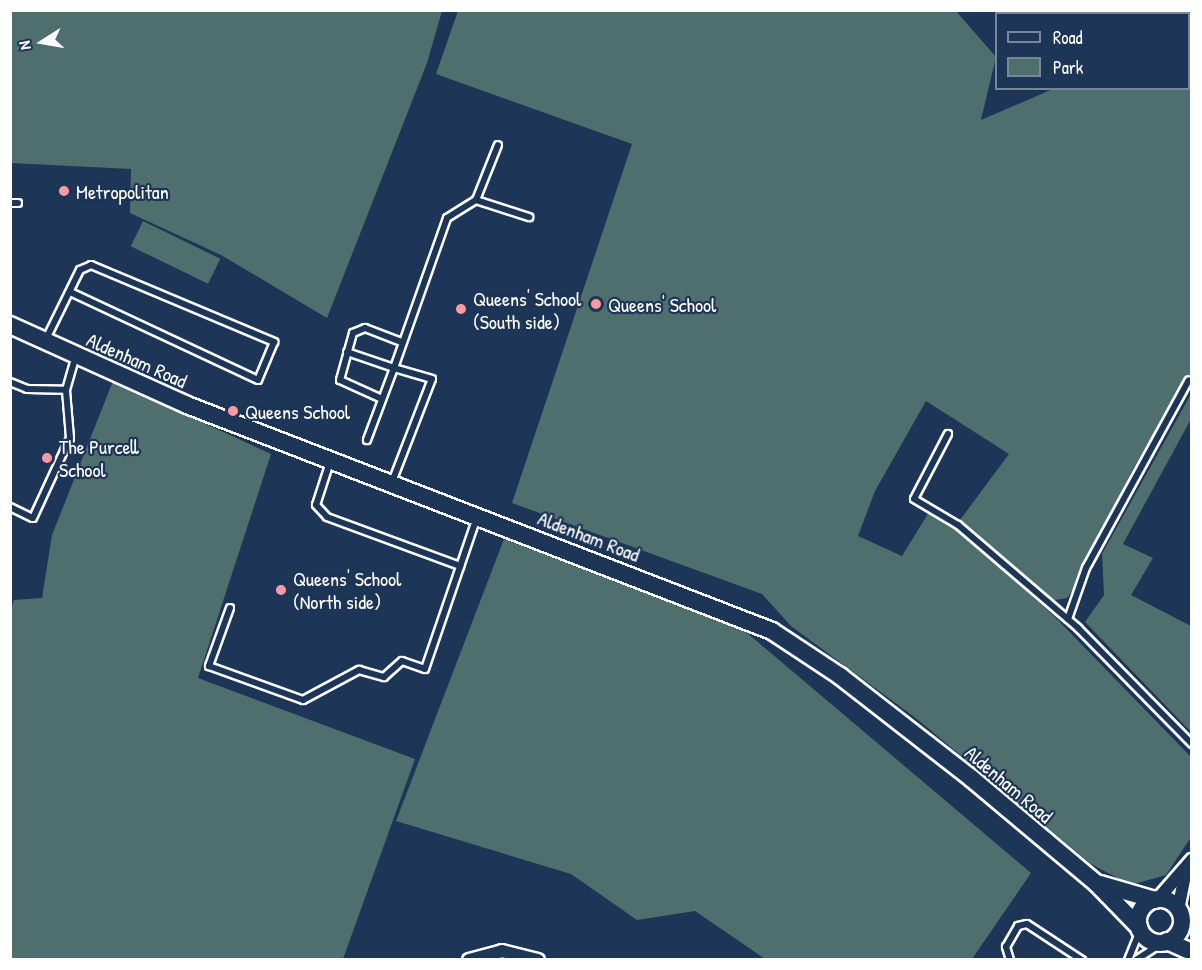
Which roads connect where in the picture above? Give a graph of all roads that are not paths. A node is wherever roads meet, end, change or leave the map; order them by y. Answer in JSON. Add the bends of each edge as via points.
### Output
{"nodes":[{"id":1,"x":498,"y":145,"type":"dead end"},
{"id":2,"x":476,"y":200,"type":"junction"},
{"id":3,"x":10,"y":203,"type":"edge"},
{"id":4,"x":18,"y":203,"type":"dead end"},
{"id":5,"x":529,"y":217,"type":"dead end"},
{"id":6,"x":70,"y":292,"type":"junction"},
{"id":7,"x":10,"y":325,"type":"edge"},
{"id":8,"x":45,"y":341,"type":"junction"},
{"id":9,"x":402,"y":342,"type":"junction"},
{"id":10,"x":347,"y":352,"type":"junction"},
{"id":11,"x":76,"y":355,"type":"junction"},
{"id":12,"x":394,"y":368,"type":"junction"},
{"id":13,"x":1189,"y":380,"type":"dead end"},
{"id":14,"x":10,"y":382,"type":"edge"},
{"id":15,"x":66,"y":390,"type":"junction"},
{"id":16,"x":382,"y":399,"type":"junction"},
{"id":17,"x":948,"y":434,"type":"dead end"},
{"id":18,"x":367,"y":440,"type":"dead end"},
{"id":19,"x":330,"y":461,"type":"junction"},
{"id":20,"x":390,"y":486,"type":"junction"},
{"id":21,"x":10,"y":507,"type":"edge"},
{"id":22,"x":477,"y":517,"type":"junction"},
{"id":23,"x":460,"y":566,"type":"junction"},
{"id":24,"x":230,"y":608,"type":"dead end"},
{"id":25,"x":1068,"y":619,"type":"junction"},
{"id":26,"x":1191,"y":744,"type":"edge"},
{"id":27,"x":1189,"y":865,"type":"edge"},
{"id":28,"x":1096,"y":883,"type":"junction"},
{"id":29,"x":1157,"y":899,"type":"junction"},
{"id":30,"x":1179,"y":912,"type":"junction"},
{"id":31,"x":1139,"y":929,"type":"junction"},
{"id":32,"x":1191,"y":929,"type":"edge"},
{"id":33,"x":1165,"y":942,"type":"junction"},
{"id":34,"x":1191,"y":952,"type":"edge"},
{"id":35,"x":469,"y":960,"type":"edge"},
{"id":36,"x":538,"y":960,"type":"edge"},
{"id":37,"x":1010,"y":960,"type":"edge"},
{"id":38,"x":1082,"y":960,"type":"edge"},
{"id":39,"x":1128,"y":960,"type":"edge"},
{"id":40,"x":1136,"y":960,"type":"edge"}],
"edges":[{"from":1,"to":2,"type":"lane"},
{"from":2,"to":5,"type":"lane"},
{"from":2,"to":9,"type":"lane","via":[[447,218]]},
{"from":3,"to":4,"type":"lane"},
{"from":6,"to":6,"type":"lane","via":[[80,270],[91,265],[274,342],[258,380]]},
{"from":6,"to":8,"type":"lane"},
{"from":7,"to":8,"type":"main road","name":"Aldenham Road"},
{"from":8,"to":11,"type":"main road","name":"Aldenham Road"},
{"from":9,"to":10,"type":"lane","via":[[365,328],[353,333]]},
{"from":9,"to":12,"type":"lane"},
{"from":10,"to":12,"type":"lane"},
{"from":10,"to":16,"type":"lane","via":[[340,380]]},
{"from":11,"to":15,"type":"lane"},
{"from":11,"to":19,"type":"main road","name":"Aldenham Road"},
{"from":12,"to":16,"type":"lane"},
{"from":12,"to":20,"type":"lane","via":[[432,379]]},
{"from":13,"to":25,"type":"lane","via":[[1086,568]]},
{"from":14,"to":15,"type":"lane","via":[[27,389]]},
{"from":15,"to":21,"type":"lane","via":[[70,438],[33,518]]},
{"from":16,"to":18,"type":"lane"},
{"from":17,"to":25,"type":"lane","via":[[914,499],[958,525]]},
{"from":19,"to":20,"type":"main road","name":"Aldenham Road"},
{"from":19,"to":23,"type":"lane","via":[[316,506],[327,518]]},
{"from":20,"to":22,"type":"main road","name":"Aldenham Road"},
{"from":22,"to":23,"type":"lane"},
{"from":22,"to":28,"type":"main road","name":"Aldenham Road","via":[[782,637],[877,704]]},
{"from":23,"to":24,"type":"lane","via":[[425,669],[402,661],[384,677],[358,670],[303,700],[209,666]]},
{"from":25,"to":26,"type":"lane"},
{"from":27,"to":29,"type":"street"},
{"from":27,"to":30,"type":"street"},
{"from":28,"to":29,"type":"main road","name":"Aldenham Road"},
{"from":28,"to":31,"type":"main road","name":"Aldenham Road"},
{"from":29,"to":30,"type":"main road"},
{"from":29,"to":31,"type":"main road","via":[[1140,911]]},
{"from":30,"to":32,"type":"main road"},
{"from":30,"to":33,"type":"main road","via":[[1178,932]]},
{"from":31,"to":33,"type":"main road","via":[[1149,940]]},
{"from":31,"to":39,"type":"lane"},
{"from":33,"to":34,"type":"main road"},
{"from":33,"to":40,"type":"lane"},
{"from":35,"to":36,"type":"street","via":[[502,951]]},
{"from":37,"to":38,"type":"lane","via":[[1006,947],[1018,926],[1027,924]]}]}
